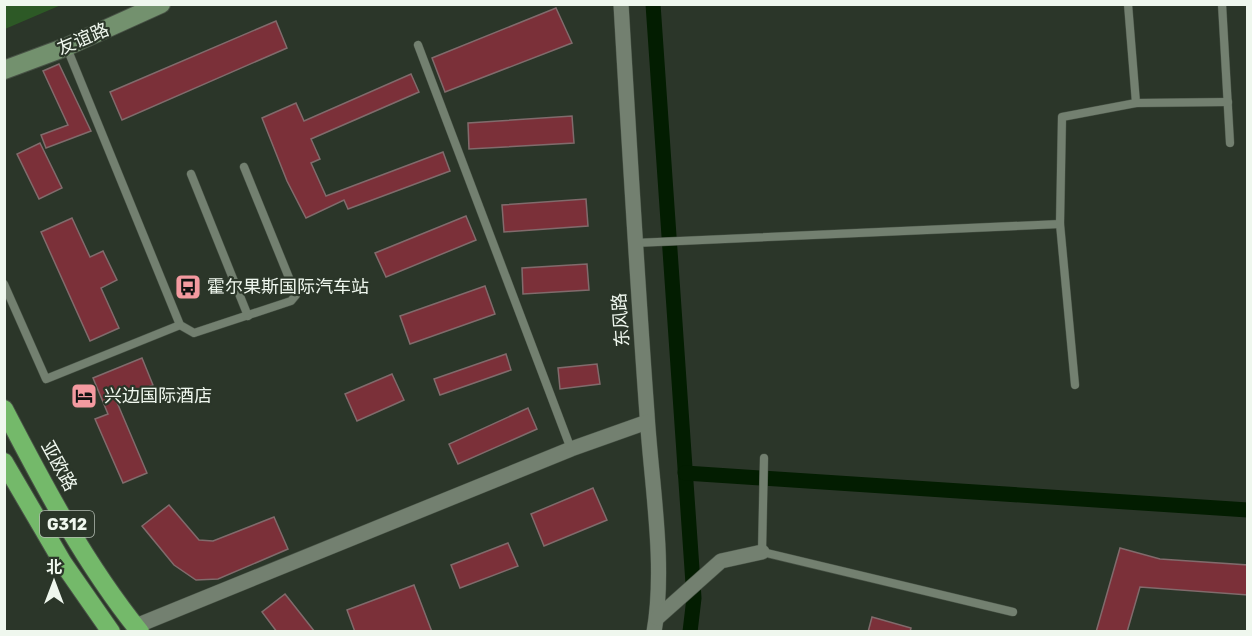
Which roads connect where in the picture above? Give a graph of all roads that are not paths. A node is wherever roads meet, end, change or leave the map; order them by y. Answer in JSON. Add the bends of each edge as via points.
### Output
{"nodes":[{"id":1,"x":161,"y":4,"type":"edge"},
{"id":2,"x":621,"y":4,"type":"edge"},
{"id":3,"x":1128,"y":4,"type":"edge"},
{"id":4,"x":1222,"y":4,"type":"edge"},
{"id":5,"x":418,"y":45,"type":"dead end"},
{"id":6,"x":66,"y":47,"type":"junction"},
{"id":7,"x":4,"y":70,"type":"edge"},
{"id":8,"x":1228,"y":102,"type":"junction"},
{"id":9,"x":1136,"y":103,"type":"junction"},
{"id":10,"x":1230,"y":143,"type":"dead end"},
{"id":11,"x":244,"y":167,"type":"dead end"},
{"id":12,"x":191,"y":174,"type":"dead end"},
{"id":13,"x":1060,"y":224,"type":"junction"},
{"id":14,"x":635,"y":243,"type":"junction"},
{"id":15,"x":4,"y":284,"type":"edge"},
{"id":16,"x":248,"y":316,"type":"junction"},
{"id":17,"x":180,"y":325,"type":"junction"},
{"id":18,"x":1075,"y":385,"type":"dead end"},
{"id":19,"x":4,"y":409,"type":"edge"},
{"id":20,"x":647,"y":422,"type":"junction"},
{"id":21,"x":571,"y":449,"type":"junction"},
{"id":22,"x":764,"y":458,"type":"dead end"},
{"id":23,"x":4,"y":462,"type":"edge"},
{"id":24,"x":762,"y":552,"type":"junction"},
{"id":25,"x":1013,"y":612,"type":"dead end"},
{"id":26,"x":656,"y":625,"type":"edge"},
{"id":27,"x":138,"y":629,"type":"edge"},
{"id":28,"x":111,"y":632,"type":"edge"}],
"edges":[{"from":1,"to":6,"type":"street","name":"友谊路"},
{"from":2,"to":14,"type":"street","name":"东风路"},
{"from":3,"to":9,"type":"lane"},
{"from":4,"to":8,"type":"lane"},
{"from":5,"to":21,"type":"lane"},
{"from":6,"to":7,"type":"street","name":"友谊路"},
{"from":6,"to":17,"type":"lane"},
{"from":8,"to":9,"type":"lane"},
{"from":8,"to":10,"type":"lane"},
{"from":9,"to":13,"type":"lane","via":[[1062,117]]},
{"from":11,"to":16,"type":"lane","via":[[296,293],[291,301]]},
{"from":12,"to":16,"type":"lane"},
{"from":13,"to":14,"type":"lane"},
{"from":13,"to":18,"type":"lane"},
{"from":14,"to":20,"type":"street","name":"东风路"},
{"from":15,"to":17,"type":"lane","via":[[46,379]]},
{"from":16,"to":17,"type":"lane","via":[[196,333]]},
{"from":19,"to":27,"type":"highway","name":"亚欧路","number":"G312","via":[[82,550]]},
{"from":20,"to":21,"type":"street"},
{"from":20,"to":26,"type":"street","name":"东风路","via":[[658,556]]},
{"from":21,"to":27,"type":"street"},
{"from":22,"to":24,"type":"lane"},
{"from":23,"to":28,"type":"highway","number":"G312","via":[[63,563]]},
{"from":24,"to":25,"type":"lane"},
{"from":24,"to":26,"type":"street","via":[[722,561]]}]}
